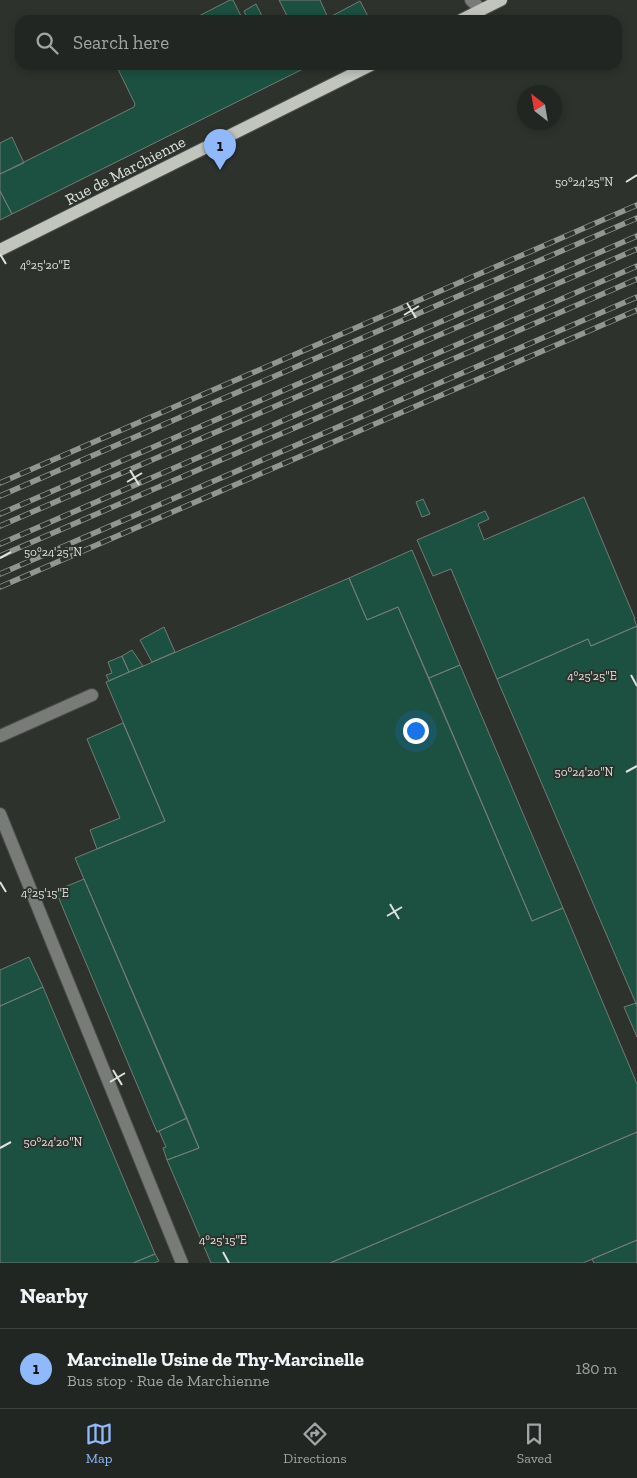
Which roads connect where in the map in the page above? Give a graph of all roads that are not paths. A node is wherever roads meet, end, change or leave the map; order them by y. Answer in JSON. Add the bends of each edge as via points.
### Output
{"nodes":[{"id":1,"x":471,"y":0,"type":"edge"},
{"id":2,"x":501,"y":0,"type":"edge"},
{"id":3,"x":482,"y":10,"type":"junction"},
{"id":4,"x":472,"y":15,"type":"edge"},
{"id":5,"x":361,"y":70,"type":"edge"},
{"id":6,"x":0,"y":250,"type":"edge"},
{"id":7,"x":92,"y":695,"type":"dead end"},
{"id":8,"x":0,"y":736,"type":"edge"},
{"id":9,"x":0,"y":814,"type":"edge"},
{"id":10,"x":182,"y":1263,"type":"edge"}],
"edges":[{"from":1,"to":3,"type":"lane"},
{"from":2,"to":3,"type":"main road"},
{"from":3,"to":4,"type":"main road"},
{"from":5,"to":6,"type":"main road","name":"Rue de Marchienne"},
{"from":7,"to":8,"type":"lane"},
{"from":9,"to":10,"type":"lane"}]}
